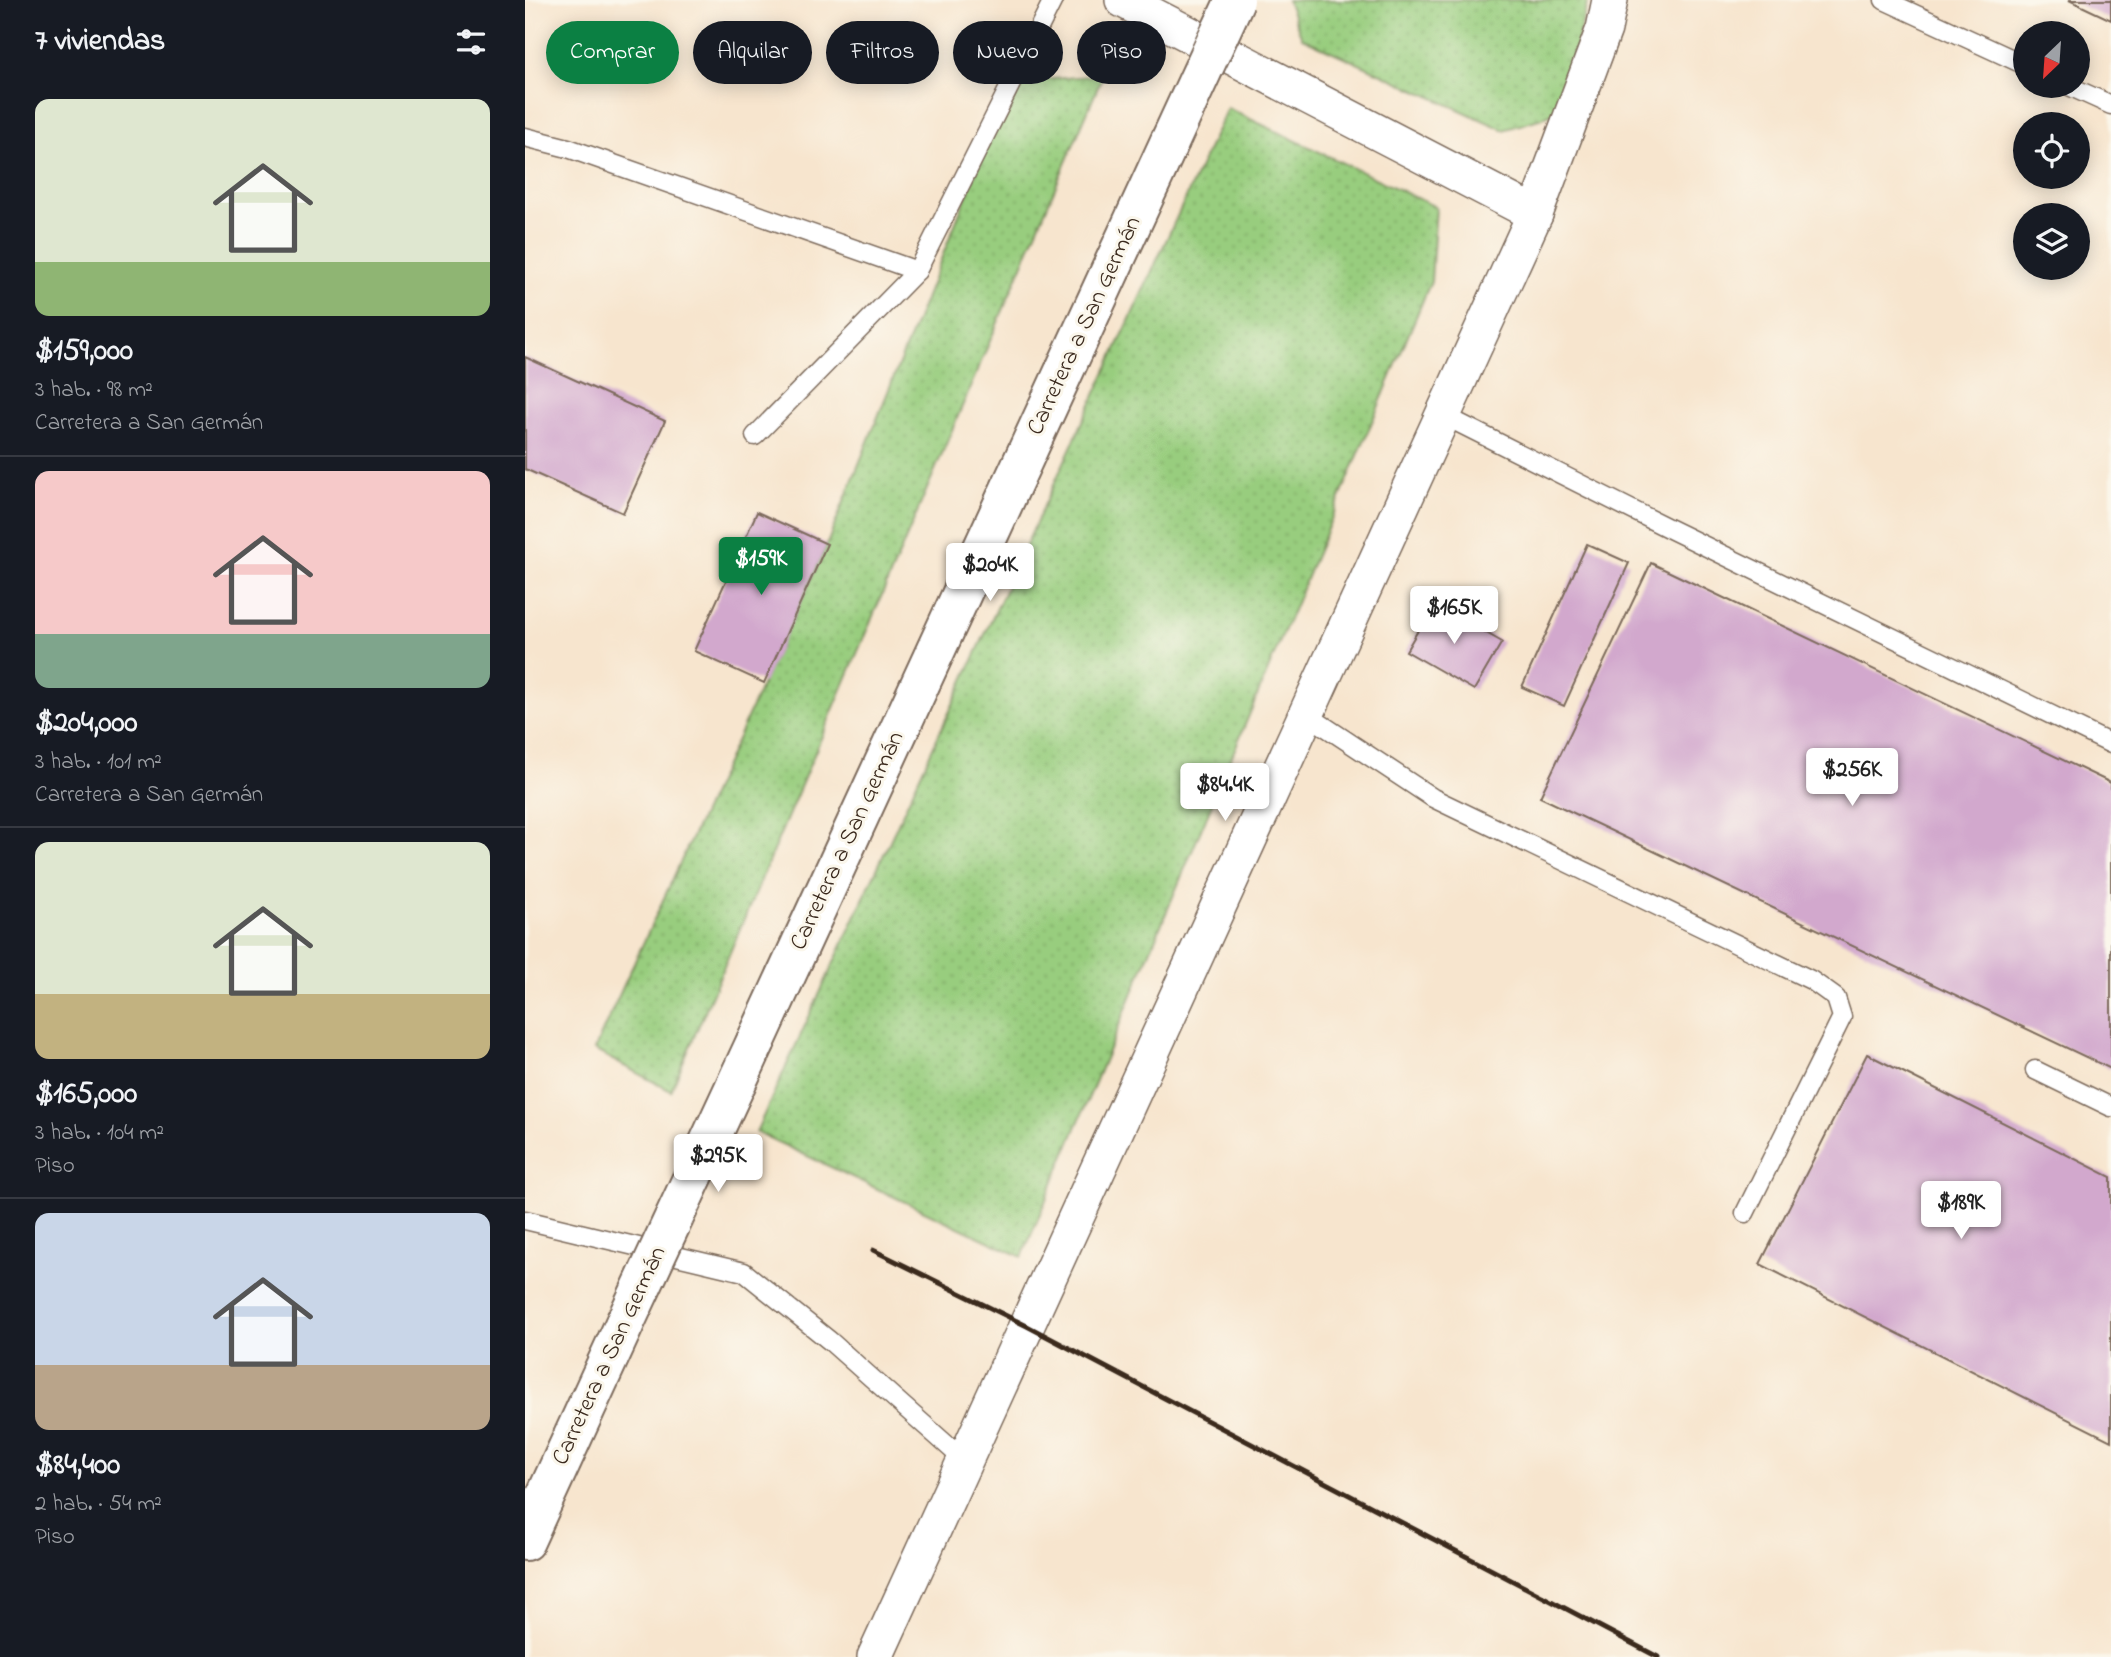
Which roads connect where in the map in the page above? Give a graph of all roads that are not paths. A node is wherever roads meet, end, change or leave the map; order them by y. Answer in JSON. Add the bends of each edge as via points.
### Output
{"nodes":[{"id":1,"x":1053,"y":0,"type":"edge"},
{"id":2,"x":1123,"y":0,"type":"edge"},
{"id":3,"x":1234,"y":0,"type":"edge"},
{"id":4,"x":1610,"y":0,"type":"edge"},
{"id":5,"x":1884,"y":0,"type":"edge"},
{"id":6,"x":2013,"y":59,"type":"edge"},
{"id":7,"x":2090,"y":96,"type":"edge"},
{"id":8,"x":2111,"y":105,"type":"edge"},
{"id":9,"x":525,"y":136,"type":"edge"},
{"id":10,"x":1535,"y":214,"type":"junction"},
{"id":11,"x":917,"y":271,"type":"junction"},
{"id":12,"x":1443,"y":415,"type":"junction"},
{"id":13,"x":755,"y":436,"type":"dead end"},
{"id":14,"x":1306,"y":714,"type":"junction"},
{"id":15,"x":2111,"y":744,"type":"edge"},
{"id":16,"x":2035,"y":1070,"type":"dead end"},
{"id":17,"x":2111,"y":1107,"type":"edge"},
{"id":18,"x":1745,"y":1213,"type":"dead end"},
{"id":19,"x":525,"y":1220,"type":"edge"},
{"id":20,"x":965,"y":1461,"type":"junction"},
{"id":21,"x":525,"y":1541,"type":"edge"},
{"id":22,"x":875,"y":1657,"type":"edge"}],
"edges":[{"from":1,"to":11,"type":"lane"},
{"from":2,"to":10,"type":"street"},
{"from":3,"to":21,"type":"main road","name":"Carretera a San Germán","bridge":true},
{"from":4,"to":10,"type":"street","via":[[1604,29]]},
{"from":5,"to":6,"type":"lane"},
{"from":7,"to":8,"type":"lane"},
{"from":9,"to":11,"type":"lane"},
{"from":10,"to":12,"type":"street"},
{"from":11,"to":13,"type":"lane"},
{"from":12,"to":14,"type":"street"},
{"from":12,"to":15,"type":"lane"},
{"from":14,"to":18,"type":"lane","via":[[1433,798],[1811,980],[1836,998],[1842,1017]]},
{"from":14,"to":20,"type":"street"},
{"from":16,"to":17,"type":"lane"},
{"from":19,"to":20,"type":"lane","via":[[744,1272]]},
{"from":20,"to":22,"type":"street"}]}
